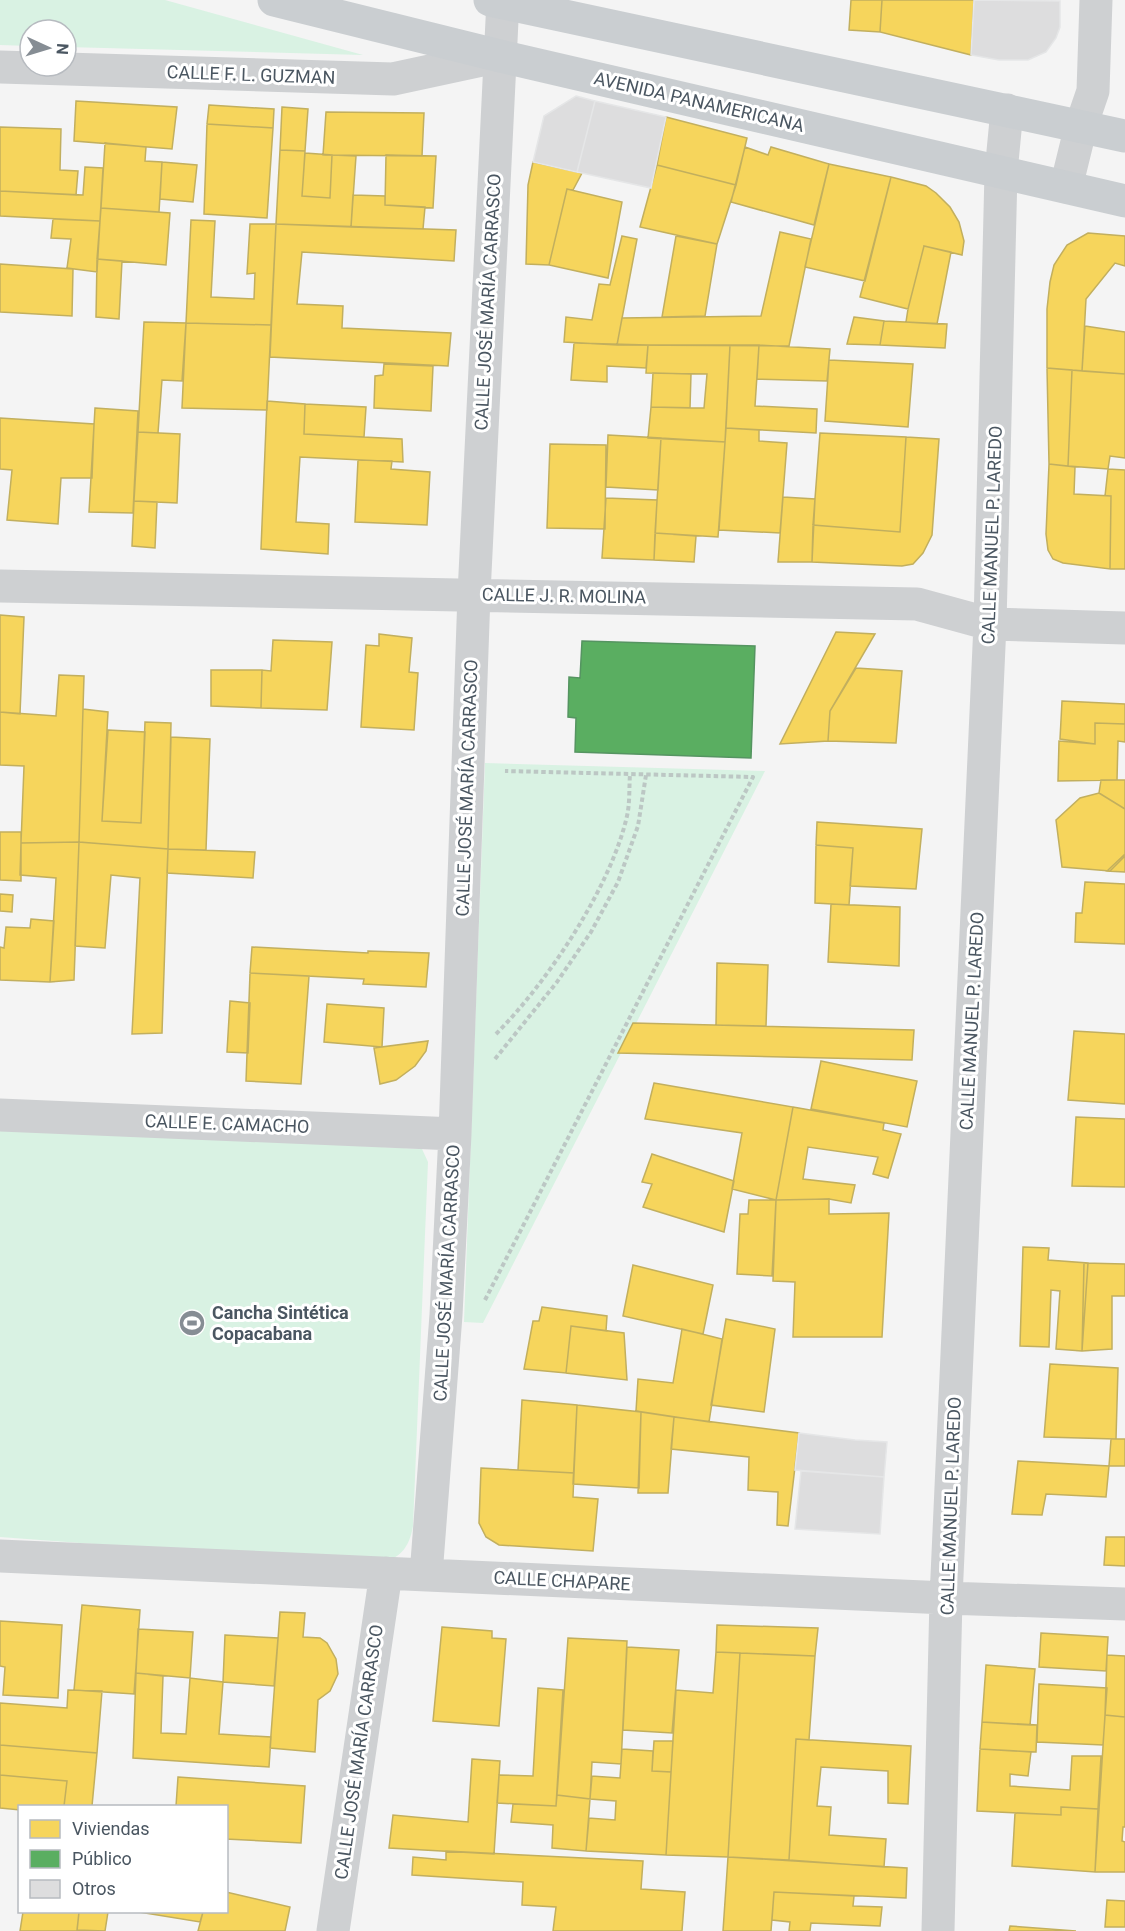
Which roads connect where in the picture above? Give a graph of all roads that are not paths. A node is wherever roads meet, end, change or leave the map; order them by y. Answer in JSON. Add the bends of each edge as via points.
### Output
{"nodes":[{"id":1,"x":274,"y":0,"type":"edge"},
{"id":2,"x":1096,"y":0,"type":"edge"},
{"id":3,"x":498,"y":1,"type":"edge"},
{"id":4,"x":500,"y":56,"type":"junction"},
{"id":5,"x":0,"y":67,"type":"edge"},
{"id":6,"x":1007,"y":110,"type":"junction"},
{"id":7,"x":1082,"y":126,"type":"junction"},
{"id":8,"x":1125,"y":136,"type":"edge"},
{"id":9,"x":1001,"y":172,"type":"junction"},
{"id":10,"x":1066,"y":187,"type":"junction"},
{"id":11,"x":1125,"y":201,"type":"edge"},
{"id":12,"x":0,"y":586,"type":"edge"},
{"id":13,"x":474,"y":594,"type":"junction"},
{"id":14,"x":990,"y":624,"type":"junction"},
{"id":15,"x":1125,"y":628,"type":"edge"},
{"id":16,"x":0,"y":1115,"type":"edge"},
{"id":17,"x":455,"y":1134,"type":"junction"},
{"id":18,"x":0,"y":1556,"type":"edge"},
{"id":19,"x":386,"y":1573,"type":"junction"},
{"id":20,"x":426,"y":1575,"type":"junction"},
{"id":21,"x":946,"y":1598,"type":"junction"},
{"id":22,"x":1125,"y":1604,"type":"edge"},
{"id":23,"x":333,"y":1931,"type":"edge"},
{"id":24,"x":938,"y":1931,"type":"edge"}],
"edges":[{"from":1,"to":4,"type":"main road","name":"AVENIDA PANAMERICANA"},
{"from":2,"to":7,"type":"street","via":[[1093,91]]},
{"from":3,"to":4,"type":"street","name":"CALLE JOSÉ MARÍA CARRASCO"},
{"from":3,"to":6,"type":"main road"},
{"from":4,"to":5,"type":"street","name":"CALLE F. L. GUZMAN","via":[[393,79]]},
{"from":4,"to":9,"type":"main road","name":"AVENIDA PANAMERICANA"},
{"from":4,"to":13,"type":"street","name":"CALLE JOSÉ MARÍA CARRASCO"},
{"from":6,"to":7,"type":"main road"},
{"from":6,"to":9,"type":"street","name":"CALLE MANUEL P. LAREDO"},
{"from":7,"to":8,"type":"main road"},
{"from":7,"to":10,"type":"street"},
{"from":9,"to":10,"type":"main road","name":"AVENIDA PANAMERICANA"},
{"from":9,"to":14,"type":"street","name":"CALLE MANUEL P. LAREDO"},
{"from":10,"to":11,"type":"main road","name":"AVENIDA PANAMERICANA"},
{"from":12,"to":13,"type":"street","name":"CALLE J. R. MOLINA"},
{"from":13,"to":14,"type":"street","name":"CALLE J. R. MOLINA","via":[[918,604]]},
{"from":13,"to":17,"type":"street","name":"CALLE JOSÉ MARÍA CARRASCO"},
{"from":14,"to":15,"type":"street","name":"CALLE J. R. MOLINA"},
{"from":14,"to":21,"type":"street","name":"CALLE MANUEL P. LAREDO"},
{"from":16,"to":17,"type":"street","name":"CALLE E. CAMACHO"},
{"from":17,"to":20,"type":"street","name":"CALLE JOSÉ MARÍA CARRASCO"},
{"from":18,"to":19,"type":"street","name":"CALLE CHAPARE"},
{"from":19,"to":20,"type":"street","name":"CALLE CHAPARE"},
{"from":19,"to":23,"type":"street","name":"CALLE JOSÉ MARÍA CARRASCO"},
{"from":20,"to":21,"type":"street","name":"CALLE CHAPARE"},
{"from":21,"to":22,"type":"street","name":"CALLE CHAPARE"},
{"from":21,"to":24,"type":"street","name":"CALLE MANUEL P. LAREDO"}]}
